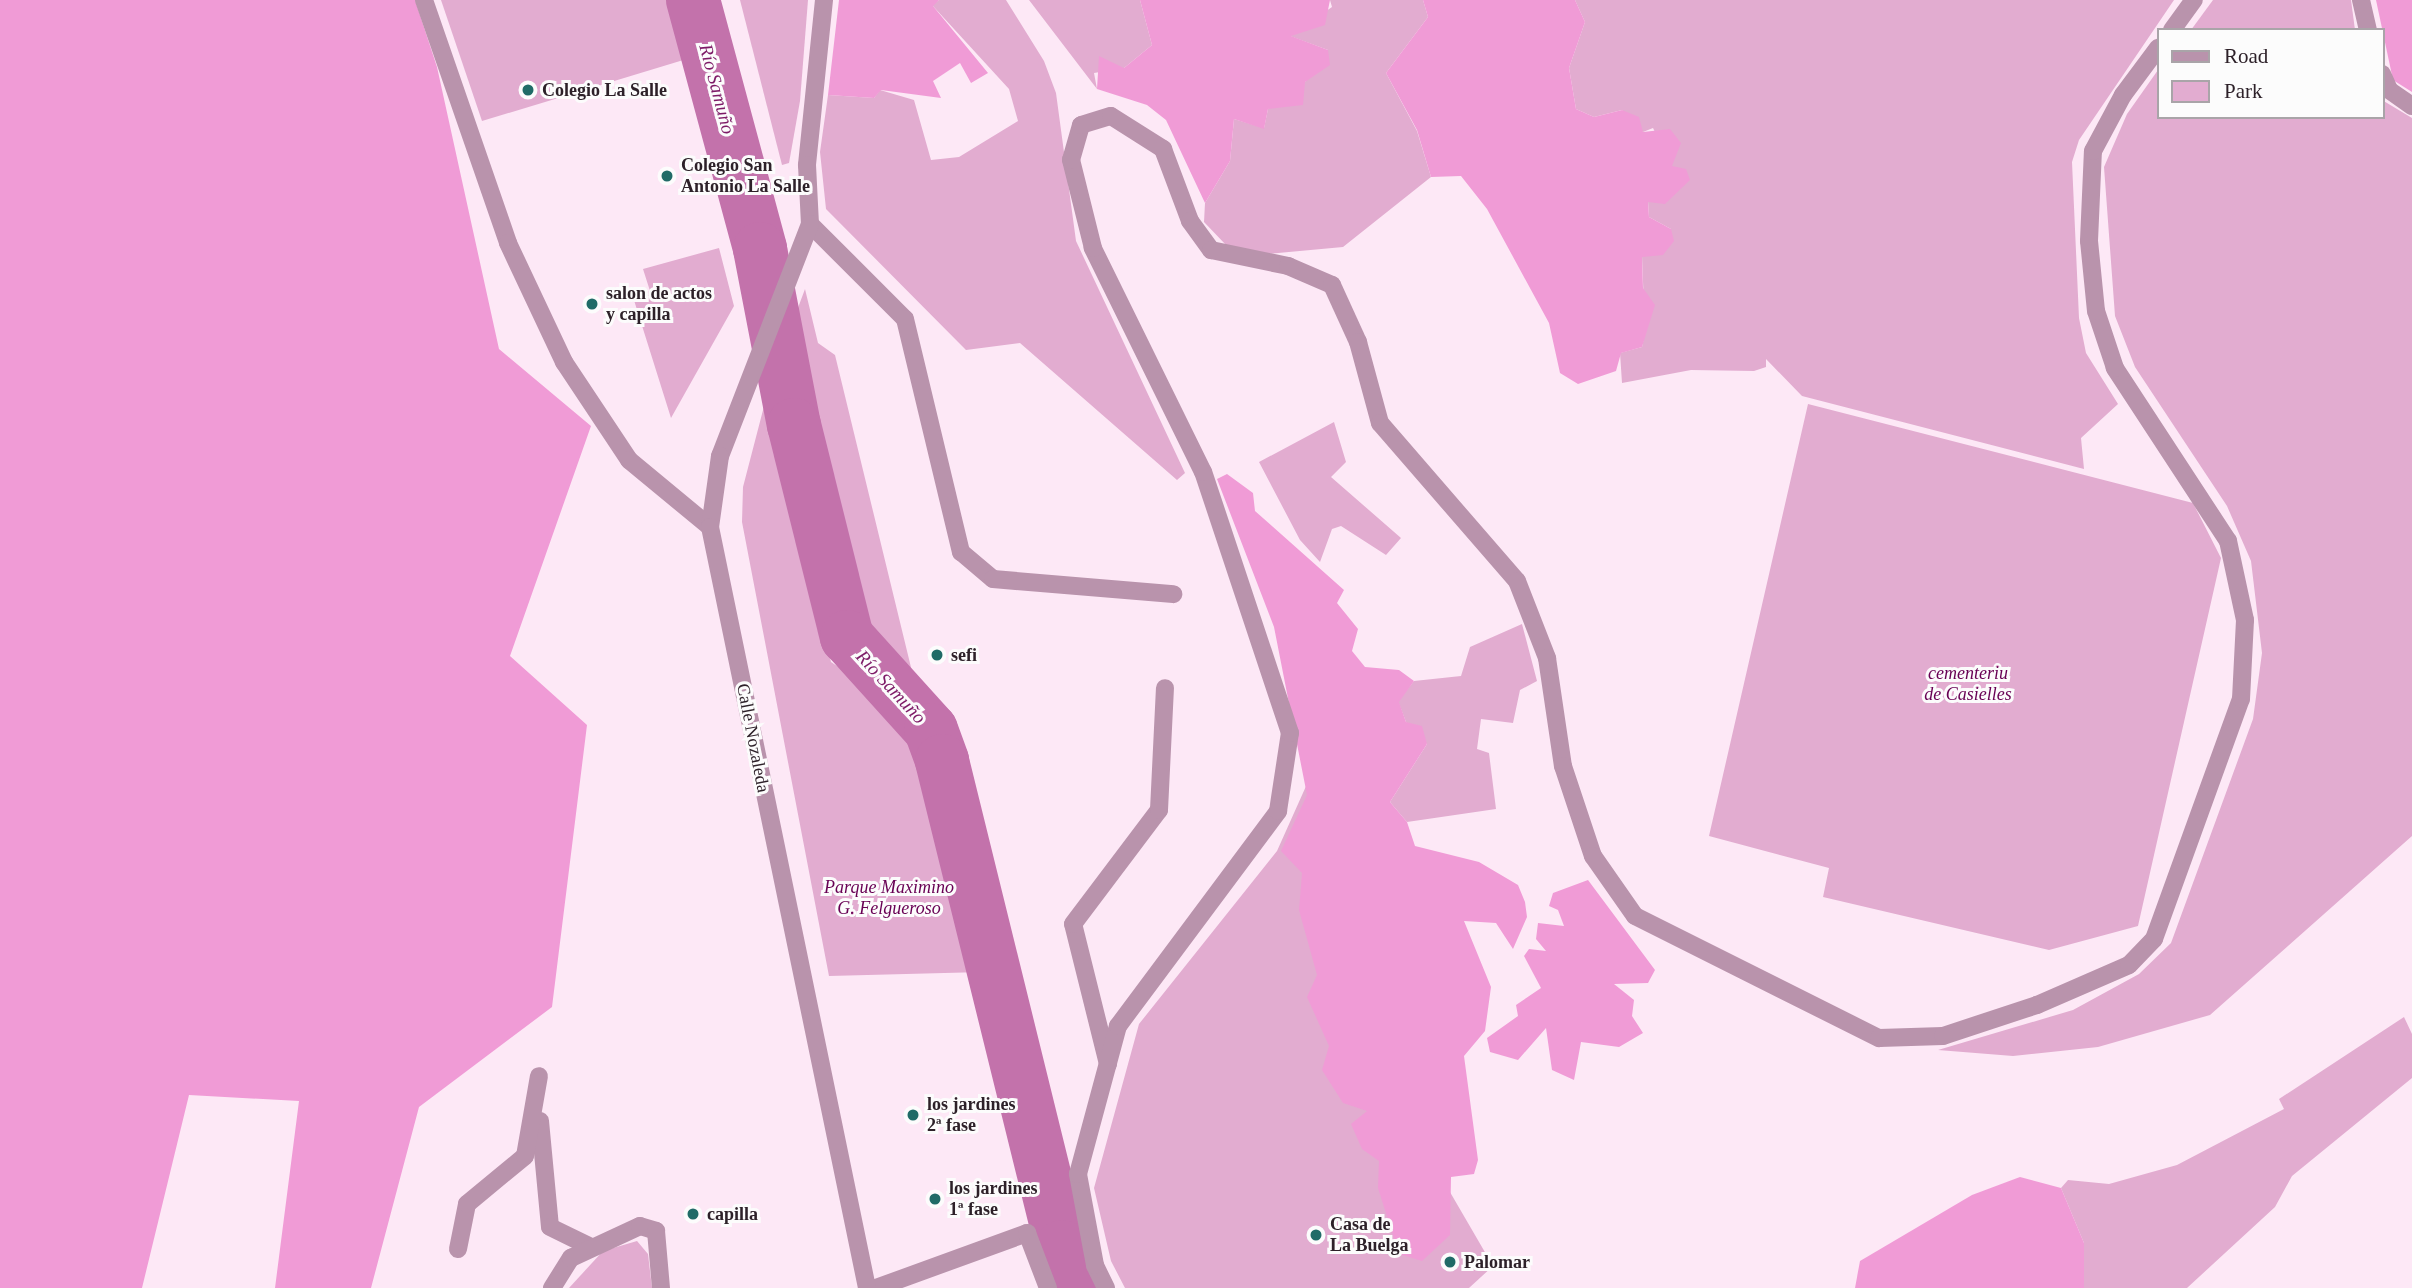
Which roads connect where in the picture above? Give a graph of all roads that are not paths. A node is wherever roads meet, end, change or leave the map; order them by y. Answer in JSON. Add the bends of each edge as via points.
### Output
{"nodes":[{"id":1,"x":424,"y":0,"type":"edge"},
{"id":2,"x":824,"y":0,"type":"edge"},
{"id":3,"x":2194,"y":0,"type":"edge"},
{"id":4,"x":2361,"y":0,"type":"edge"},
{"id":5,"x":2173,"y":28,"type":"edge"},
{"id":6,"x":2368,"y":28,"type":"edge"},
{"id":7,"x":2156,"y":51,"type":"edge"},
{"id":8,"x":2384,"y":79,"type":"edge"},
{"id":9,"x":2412,"y":106,"type":"edge"},
{"id":10,"x":810,"y":224,"type":"junction"},
{"id":11,"x":710,"y":527,"type":"junction"},
{"id":12,"x":1173,"y":594,"type":"dead end"},
{"id":13,"x":1165,"y":688,"type":"dead end"},
{"id":14,"x":1108,"y":1064,"type":"junction"},
{"id":15,"x":589,"y":1247,"type":"junction"},
{"id":16,"x":458,"y":1249,"type":"dead end"},
{"id":17,"x":552,"y":1288,"type":"edge"},
{"id":18,"x":661,"y":1288,"type":"edge"},
{"id":19,"x":867,"y":1288,"type":"edge"},
{"id":20,"x":876,"y":1288,"type":"edge"},
{"id":21,"x":1048,"y":1288,"type":"edge"},
{"id":22,"x":1106,"y":1288,"type":"edge"}],
"edges":[{"from":1,"to":11,"type":"street","via":[[508,243],[564,362],[629,460]]},
{"from":2,"to":10,"type":"street","name":"Calle Nozaleda","via":[[807,199]]},
{"from":3,"to":5,"type":"street"},
{"from":4,"to":6,"type":"street"},
{"from":7,"to":14,"type":"street","via":[[2123,95],[2093,152],[2089,241],[2096,311],[2115,368],[2228,541],[2245,620],[2241,699],[2154,939],[2129,965],[2037,1006],[1943,1036],[1879,1038],[1635,916],[1592,856],[1563,766],[1547,658],[1517,581],[1380,423],[1358,342],[1332,285],[1288,266],[1211,250],[1190,221],[1163,149],[1111,116],[1081,125],[1071,160],[1093,248],[1203,472],[1290,733],[1278,811],[1118,1026]]},
{"from":8,"to":9,"type":"street","via":[[2389,90]]},
{"from":10,"to":11,"type":"street","name":"Calle Nozaleda","via":[[720,456]]},
{"from":10,"to":12,"type":"street","via":[[905,319],[961,552],[993,579]]},
{"from":11,"to":19,"type":"street","name":"Calle Nozaleda"},
{"from":13,"to":14,"type":"street","via":[[1159,810],[1073,924]]},
{"from":14,"to":22,"type":"street","via":[[1078,1174],[1096,1265]]},
{"from":15,"to":16,"type":"street","via":[[551,1227],[540,1160],[539,1076],[525,1156],[467,1204]]},
{"from":15,"to":17,"type":"street","via":[[571,1258]]},
{"from":15,"to":18,"type":"street","via":[[640,1226],[656,1231]]},
{"from":20,"to":21,"type":"street","via":[[1027,1233]]}]}
